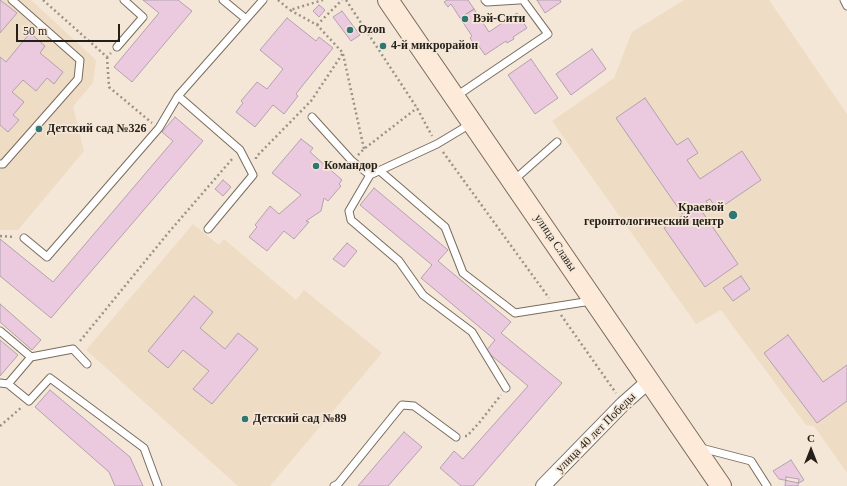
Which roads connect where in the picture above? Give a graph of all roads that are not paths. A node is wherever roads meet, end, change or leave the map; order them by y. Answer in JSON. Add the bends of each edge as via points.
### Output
{"nodes":[{"id":1,"x":12,"y":0,"type":"edge"},
{"id":2,"x":124,"y":0,"type":"edge"},
{"id":3,"x":223,"y":0,"type":"edge"},
{"id":4,"x":263,"y":0,"type":"edge"},
{"id":5,"x":388,"y":0,"type":"edge"},
{"id":6,"x":485,"y":0,"type":"edge"},
{"id":7,"x":519,"y":0,"type":"edge"},
{"id":8,"x":523,"y":0,"type":"edge"},
{"id":9,"x":844,"y":0,"type":"edge"},
{"id":10,"x":847,"y":6,"type":"edge"},
{"id":11,"x":246,"y":19,"type":"junction"},
{"id":12,"x":117,"y":47,"type":"road end"},
{"id":13,"x":178,"y":96,"type":"junction"},
{"id":14,"x":455,"y":97,"type":"junction"},
{"id":15,"x":312,"y":117,"type":"dead end"},
{"id":16,"x":472,"y":122,"type":"junction"},
{"id":17,"x":557,"y":142,"type":"dead end"},
{"id":18,"x":0,"y":164,"type":"edge"},
{"id":19,"x":380,"y":171,"type":"junction"},
{"id":20,"x":370,"y":175,"type":"junction"},
{"id":21,"x":512,"y":181,"type":"junction"},
{"id":22,"x":208,"y":229,"type":"dead end"},
{"id":23,"x":24,"y":238,"type":"road end"},
{"id":24,"x":594,"y":300,"type":"junction"},
{"id":25,"x":0,"y":330,"type":"edge"},
{"id":26,"x":31,"y":357,"type":"junction"},
{"id":27,"x":87,"y":364,"type":"dead end"},
{"id":28,"x":649,"y":381,"type":"junction"},
{"id":29,"x":0,"y":384,"type":"edge"},
{"id":30,"x":8,"y":384,"type":"junction"},
{"id":31,"x":506,"y":388,"type":"road end"},
{"id":32,"x":456,"y":437,"type":"dead end"},
{"id":33,"x":694,"y":446,"type":"junction"},
{"id":34,"x":158,"y":486,"type":"edge"},
{"id":35,"x":334,"y":486,"type":"edge"},
{"id":36,"x":543,"y":486,"type":"edge"},
{"id":37,"x":721,"y":486,"type":"edge"},
{"id":38,"x":767,"y":486,"type":"edge"}],
"edges":[{"from":1,"to":18,"type":"lane","via":[[80,60],[78,79],[3,164]]},
{"from":2,"to":12,"type":"lane","via":[[142,17]]},
{"from":3,"to":11,"type":"lane"},
{"from":4,"to":11,"type":"lane"},
{"from":5,"to":14,"type":"main road","name":"улица Славы"},
{"from":6,"to":7,"type":"lane"},
{"from":8,"to":14,"type":"lane","via":[[548,34]]},
{"from":9,"to":10,"type":"lane"},
{"from":11,"to":13,"type":"lane"},
{"from":13,"to":22,"type":"lane","via":[[240,150],[253,176]]},
{"from":13,"to":23,"type":"lane","via":[[159,128],[47,257]]},
{"from":14,"to":16,"type":"main road","name":"улица Славы"},
{"from":15,"to":20,"type":"lane","via":[[352,161]]},
{"from":16,"to":19,"type":"lane","via":[[437,144]]},
{"from":16,"to":21,"type":"main road","name":"улица Славы"},
{"from":17,"to":21,"type":"lane"},
{"from":19,"to":20,"type":"lane"},
{"from":19,"to":24,"type":"lane","via":[[445,227],[463,273],[514,314]]},
{"from":20,"to":31,"type":"lane","via":[[349,211],[351,220],[399,261],[424,295],[472,332]]},
{"from":21,"to":24,"type":"main road","name":"улица Славы"},
{"from":24,"to":28,"type":"main road","name":"улица Славы"},
{"from":25,"to":26,"type":"lane"},
{"from":26,"to":27,"type":"lane","via":[[73,349]]},
{"from":26,"to":30,"type":"lane"},
{"from":28,"to":33,"type":"main road","name":"улица Славы"},
{"from":28,"to":36,"type":"street","name":"улица 40 лет Победы"},
{"from":29,"to":30,"type":"lane"},
{"from":30,"to":34,"type":"lane","via":[[29,401],[50,378],[144,448]]},
{"from":32,"to":35,"type":"lane","via":[[414,406],[402,405]]},
{"from":33,"to":37,"type":"main road","name":"улица Славы"},
{"from":33,"to":38,"type":"lane","via":[[751,461]]}]}
